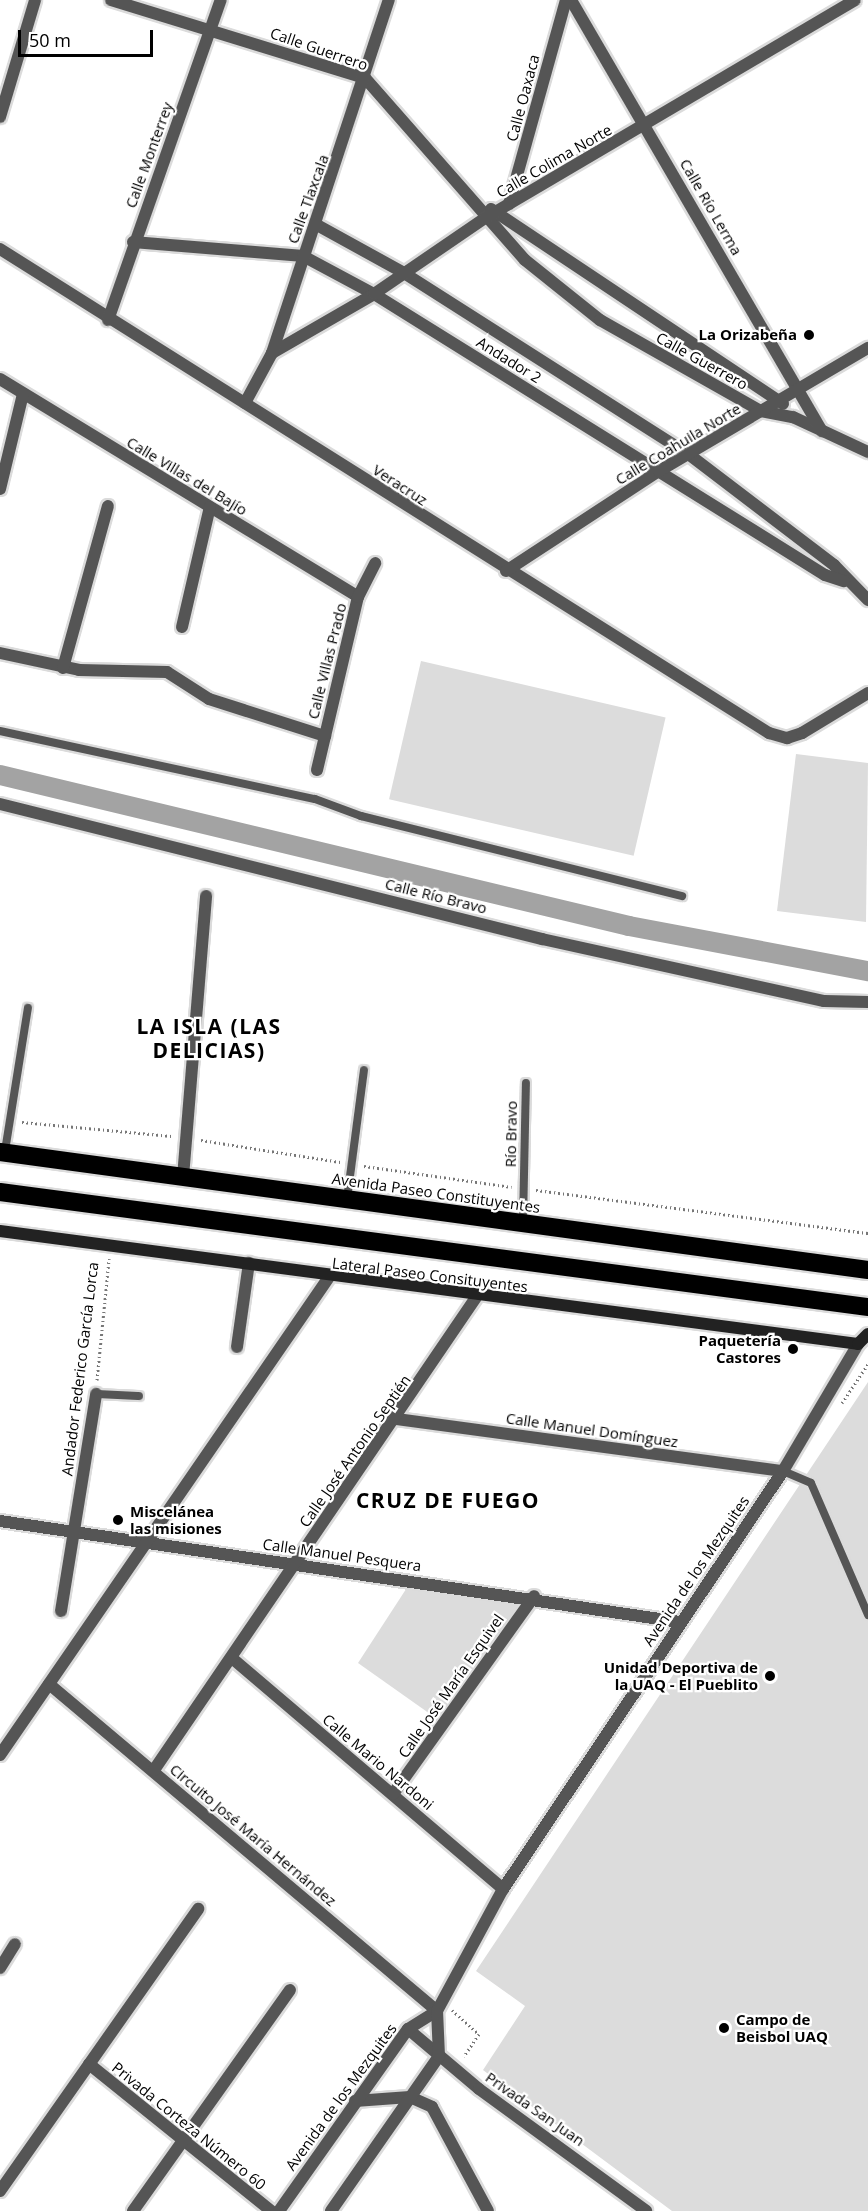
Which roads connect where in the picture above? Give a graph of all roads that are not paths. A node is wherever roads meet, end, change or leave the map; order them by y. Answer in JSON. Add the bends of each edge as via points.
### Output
{"nodes":[{"id":1,"x":35,"y":0,"type":"edge"},
{"id":2,"x":111,"y":0,"type":"edge"},
{"id":3,"x":221,"y":0,"type":"edge"},
{"id":4,"x":389,"y":0,"type":"edge"},
{"id":5,"x":566,"y":0,"type":"edge"},
{"id":6,"x":571,"y":0,"type":"edge"},
{"id":7,"x":855,"y":0,"type":"edge"},
{"id":8,"x":212,"y":28,"type":"junction"},
{"id":9,"x":365,"y":78,"type":"junction"},
{"id":10,"x":0,"y":117,"type":"edge"},
{"id":11,"x":646,"y":124,"type":"junction"},
{"id":12,"x":509,"y":204,"type":"junction"},
{"id":13,"x":491,"y":215,"type":"junction"},
{"id":14,"x":317,"y":225,"type":"junction"},
{"id":15,"x":133,"y":242,"type":"junction"},
{"id":16,"x":0,"y":249,"type":"edge"},
{"id":17,"x":303,"y":256,"type":"junction"},
{"id":18,"x":404,"y":273,"type":"junction"},
{"id":19,"x":374,"y":294,"type":"junction"},
{"id":20,"x":108,"y":320,"type":"junction"},
{"id":21,"x":868,"y":348,"type":"edge"},
{"id":22,"x":272,"y":353,"type":"junction"},
{"id":23,"x":0,"y":379,"type":"edge"},
{"id":24,"x":800,"y":389,"type":"junction"},
{"id":25,"x":23,"y":394,"type":"junction"},
{"id":26,"x":780,"y":400,"type":"junction"},
{"id":27,"x":245,"y":403,"type":"junction"},
{"id":28,"x":761,"y":411,"type":"junction"},
{"id":29,"x":793,"y":417,"type":"junction"},
{"id":30,"x":822,"y":430,"type":"junction"},
{"id":31,"x":868,"y":452,"type":"edge"},
{"id":32,"x":687,"y":453,"type":"junction"},
{"id":33,"x":659,"y":471,"type":"junction"},
{"id":34,"x":0,"y":489,"type":"edge"},
{"id":35,"x":108,"y":506,"type":"dead end"},
{"id":36,"x":210,"y":507,"type":"junction"},
{"id":37,"x":375,"y":562,"type":"dead end"},
{"id":38,"x":506,"y":571,"type":"junction"},
{"id":39,"x":844,"y":581,"type":"junction"},
{"id":40,"x":358,"y":597,"type":"junction"},
{"id":41,"x":868,"y":600,"type":"edge"},
{"id":42,"x":182,"y":627,"type":"dead end"},
{"id":43,"x":0,"y":654,"type":"edge"},
{"id":44,"x":63,"y":668,"type":"junction"},
{"id":45,"x":868,"y":693,"type":"edge"},
{"id":46,"x":0,"y":731,"type":"edge"},
{"id":47,"x":325,"y":736,"type":"junction"},
{"id":48,"x":317,"y":770,"type":"dead end"},
{"id":49,"x":0,"y":804,"type":"edge"},
{"id":50,"x":206,"y":896,"type":"dead end"},
{"id":51,"x":682,"y":896,"type":"dead end"},
{"id":52,"x":868,"y":1002,"type":"edge"},
{"id":53,"x":28,"y":1008,"type":"dead end"},
{"id":54,"x":364,"y":1070,"type":"dead end"},
{"id":55,"x":526,"y":1083,"type":"dead end"},
{"id":56,"x":2,"y":1152,"type":"edge"},
{"id":57,"x":183,"y":1177,"type":"junction"},
{"id":58,"x":0,"y":1192,"type":"edge"},
{"id":59,"x":346,"y":1199,"type":"junction"},
{"id":60,"x":523,"y":1222,"type":"junction"},
{"id":61,"x":0,"y":1231,"type":"edge"},
{"id":62,"x":249,"y":1263,"type":"junction"},
{"id":63,"x":868,"y":1270,"type":"edge"},
{"id":64,"x":329,"y":1277,"type":"junction"},
{"id":65,"x":477,"y":1296,"type":"junction"},
{"id":66,"x":868,"y":1307,"type":"edge"},
{"id":67,"x":868,"y":1334,"type":"edge"},
{"id":68,"x":858,"y":1344,"type":"junction"},
{"id":69,"x":237,"y":1347,"type":"dead end"},
{"id":70,"x":96,"y":1394,"type":"joint"},
{"id":71,"x":139,"y":1396,"type":"dead end"},
{"id":72,"x":397,"y":1419,"type":"junction"},
{"id":73,"x":783,"y":1471,"type":"junction"},
{"id":74,"x":0,"y":1521,"type":"edge"},
{"id":75,"x":74,"y":1531,"type":"junction"},
{"id":76,"x":146,"y":1543,"type":"junction"},
{"id":77,"x":296,"y":1563,"type":"junction"},
{"id":78,"x":534,"y":1596,"type":"junction"},
{"id":79,"x":61,"y":1611,"type":"dead end"},
{"id":80,"x":868,"y":1615,"type":"edge"},
{"id":81,"x":680,"y":1622,"type":"junction"},
{"id":82,"x":233,"y":1659,"type":"junction"},
{"id":83,"x":49,"y":1684,"type":"junction"},
{"id":84,"x":0,"y":1755,"type":"edge"},
{"id":85,"x":154,"y":1770,"type":"junction"},
{"id":86,"x":393,"y":1794,"type":"junction"},
{"id":87,"x":503,"y":1889,"type":"junction"},
{"id":88,"x":198,"y":1909,"type":"dead end"},
{"id":89,"x":15,"y":1944,"type":"dead end"},
{"id":90,"x":0,"y":1968,"type":"edge"},
{"id":91,"x":290,"y":1990,"type":"dead end"},
{"id":92,"x":436,"y":2010,"type":"junction"},
{"id":93,"x":408,"y":2029,"type":"junction"},
{"id":94,"x":440,"y":2056,"type":"junction"},
{"id":95,"x":89,"y":2064,"type":"junction"},
{"id":96,"x":410,"y":2097,"type":"junction"},
{"id":97,"x":355,"y":2101,"type":"junction"},
{"id":98,"x":184,"y":2143,"type":"junction"},
{"id":99,"x":0,"y":2192,"type":"edge"},
{"id":100,"x":133,"y":2211,"type":"edge"},
{"id":101,"x":271,"y":2211,"type":"edge"},
{"id":102,"x":279,"y":2211,"type":"edge"},
{"id":103,"x":331,"y":2211,"type":"edge"},
{"id":104,"x":488,"y":2211,"type":"edge"},
{"id":105,"x":646,"y":2211,"type":"edge"}],
"edges":[{"from":1,"to":10,"type":"street"},
{"from":2,"to":8,"type":"street","name":"Calle Guerrero"},
{"from":3,"to":8,"type":"street","name":"Calle Monterrey"},
{"from":4,"to":9,"type":"street","name":"Calle Tlaxcala"},
{"from":5,"to":12,"type":"street","name":"Calle Oaxaca"},
{"from":6,"to":11,"type":"street","name":"Calle Río Lerma"},
{"from":7,"to":11,"type":"street","name":"Calle Colima Norte"},
{"from":8,"to":9,"type":"street","name":"Calle Guerrero"},
{"from":8,"to":15,"type":"street","name":"Calle Monterrey"},
{"from":9,"to":13,"type":"street","name":"Calle Guerrero"},
{"from":9,"to":14,"type":"street","name":"Calle Tlaxcala"},
{"from":11,"to":12,"type":"street","name":"Calle Colima Norte"},
{"from":11,"to":24,"type":"street","name":"Calle Río Lerma"},
{"from":12,"to":13,"type":"street","name":"Calle Colima Norte"},
{"from":13,"to":18,"type":"street","name":"Calle Colima Norte"},
{"from":13,"to":26,"type":"street","name":"Calle Guerrero"},
{"from":13,"to":28,"type":"street","name":"Calle Guerrero","via":[[525,260],[600,320]]},
{"from":14,"to":17,"type":"street","name":"Calle Tlaxcala"},
{"from":14,"to":18,"type":"street","name":"Andador 2"},
{"from":15,"to":17,"type":"street","name":"Andador 2"},
{"from":15,"to":20,"type":"street","name":"Calle Monterrey"},
{"from":16,"to":20,"type":"street","name":"Veracruz"},
{"from":17,"to":19,"type":"street","name":"Andador 2"},
{"from":17,"to":22,"type":"street","name":"Calle Tlaxcala"},
{"from":18,"to":19,"type":"street","name":"Calle Colima Norte"},
{"from":18,"to":32,"type":"street","name":"Andador 2"},
{"from":19,"to":22,"type":"street","name":"Calle Colima Norte"},
{"from":19,"to":33,"type":"street","name":"Andador 2"},
{"from":20,"to":27,"type":"street","name":"Veracruz"},
{"from":21,"to":24,"type":"street","name":"Calle Coahuila Norte"},
{"from":22,"to":27,"type":"street","name":"Calle Tlaxcala"},
{"from":23,"to":25,"type":"street","name":"Calle Villas del Bajío"},
{"from":24,"to":26,"type":"street","name":"Calle Coahuila Norte"},
{"from":24,"to":30,"type":"street","name":"Calle Río Lerma"},
{"from":25,"to":34,"type":"street"},
{"from":25,"to":36,"type":"street","name":"Calle Villas del Bajío"},
{"from":26,"to":28,"type":"street","name":"Calle Coahuila Norte"},
{"from":26,"to":29,"type":"street","name":"Calle Guerrero"},
{"from":27,"to":38,"type":"street","name":"Veracruz"},
{"from":28,"to":29,"type":"street","name":"Calle Guerrero"},
{"from":28,"to":32,"type":"street","name":"Calle Coahuila Norte"},
{"from":29,"to":30,"type":"street","name":"Calle Guerrero"},
{"from":30,"to":31,"type":"street","name":"Calle Guerrero"},
{"from":32,"to":33,"type":"street","name":"Calle Coahuila Norte"},
{"from":32,"to":39,"type":"street","name":"Andador 2","via":[[834,565]]},
{"from":33,"to":38,"type":"street","name":"Calle Coahuila Norte"},
{"from":33,"to":39,"type":"street","name":"Andador 2","via":[[825,575]]},
{"from":35,"to":44,"type":"street"},
{"from":36,"to":40,"type":"street","name":"Calle Villas del Bajío"},
{"from":36,"to":42,"type":"street"},
{"from":37,"to":40,"type":"street","name":"Calle Villas Prado"},
{"from":38,"to":45,"type":"street","name":"Veracruz","via":[[769,733],[787,738]]},
{"from":39,"to":41,"type":"street","name":"Andador 2"},
{"from":40,"to":47,"type":"street","name":"Calle Villas Prado"},
{"from":43,"to":44,"type":"street"},
{"from":44,"to":47,"type":"street","via":[[167,672],[209,699]]},
{"from":46,"to":51,"type":"lane","via":[[315,799],[361,816]]},
{"from":47,"to":48,"type":"street","name":"Calle Villas Prado"},
{"from":49,"to":52,"type":"street","name":"Calle Río Bravo","via":[[542,939],[824,1001]]},
{"from":50,"to":57,"type":"street"},
{"from":53,"to":56,"type":"lane"},
{"from":54,"to":59,"type":"lane"},
{"from":55,"to":60,"type":"lane","name":"Río Bravo"},
{"from":56,"to":57,"type":"highway","name":"Avenida Paseo Constituyentes"},
{"from":57,"to":59,"type":"highway","name":"Avenida Paseo Constituyentes"},
{"from":58,"to":66,"type":"highway"},
{"from":59,"to":60,"type":"highway","name":"Avenida Paseo Constituyentes"},
{"from":60,"to":63,"type":"highway","name":"Avenida Paseo Constituyentes"},
{"from":61,"to":62,"type":"street","name":"Lateral Paseo Consituyentes"},
{"from":62,"to":64,"type":"street","name":"Lateral Paseo Consituyentes"},
{"from":62,"to":69,"type":"street"},
{"from":64,"to":65,"type":"street","name":"Lateral Paseo Consituyentes"},
{"from":64,"to":76,"type":"street"},
{"from":65,"to":68,"type":"street","name":"Lateral Paseo Consituyentes"},
{"from":65,"to":72,"type":"street","name":"Calle José Antonio Septién"},
{"from":67,"to":68,"type":"street","name":"Avenida de los Mezquites"},
{"from":68,"to":73,"type":"street","name":"Avenida de los Mezquites"},
{"from":70,"to":71,"type":"lane"},
{"from":70,"to":75,"type":"street","name":"Andador Federico García Lorca"},
{"from":72,"to":73,"type":"street","name":"Calle Manuel Domínguez"},
{"from":72,"to":77,"type":"street","name":"Calle José Antonio Septién"},
{"from":73,"to":80,"type":"lane","via":[[810,1483]]},
{"from":73,"to":81,"type":"street","name":"Avenida de los Mezquites"},
{"from":74,"to":75,"type":"street","name":"Calle Manuel Pesquera"},
{"from":75,"to":76,"type":"street","name":"Calle Manuel Pesquera"},
{"from":75,"to":79,"type":"street","name":"Andador Federico García Lorca"},
{"from":76,"to":77,"type":"street","name":"Calle Manuel Pesquera"},
{"from":76,"to":83,"type":"street"},
{"from":77,"to":78,"type":"street","name":"Calle Manuel Pesquera"},
{"from":77,"to":82,"type":"street","name":"Calle José Antonio Septién"},
{"from":78,"to":81,"type":"street","name":"Calle Manuel Pesquera"},
{"from":78,"to":86,"type":"street","name":"Calle José María Esquivel"},
{"from":81,"to":87,"type":"street","name":"Avenida de los Mezquites"},
{"from":82,"to":85,"type":"street","name":"Calle José Antonio Septién"},
{"from":82,"to":86,"type":"street","name":"Calle Mario Nardoni"},
{"from":83,"to":84,"type":"street"},
{"from":83,"to":85,"type":"street","name":"Circuito José María Hernández"},
{"from":85,"to":92,"type":"street","name":"Circuito José María Hernández"},
{"from":86,"to":87,"type":"street","name":"Calle Mario Nardoni"},
{"from":87,"to":92,"type":"street","name":"Avenida de los Mezquites"},
{"from":88,"to":95,"type":"street"},
{"from":89,"to":90,"type":"street"},
{"from":91,"to":98,"type":"street"},
{"from":92,"to":93,"type":"street","name":"Avenida de los Mezquites"},
{"from":92,"to":94,"type":"street"},
{"from":93,"to":94,"type":"street","name":"Privada San Juan"},
{"from":93,"to":97,"type":"street","name":"Avenida de los Mezquites"},
{"from":94,"to":96,"type":"street"},
{"from":94,"to":105,"type":"street","name":"Privada San Juan"},
{"from":95,"to":98,"type":"street","name":"Privada Corteza Número 60"},
{"from":95,"to":99,"type":"street"},
{"from":96,"to":97,"type":"street"},
{"from":96,"to":103,"type":"street"},
{"from":96,"to":104,"type":"street","via":[[440,2117]]},
{"from":97,"to":102,"type":"street","name":"Avenida de los Mezquites"},
{"from":98,"to":100,"type":"street"},
{"from":98,"to":101,"type":"street","name":"Privada Corteza Número 60"}]}
